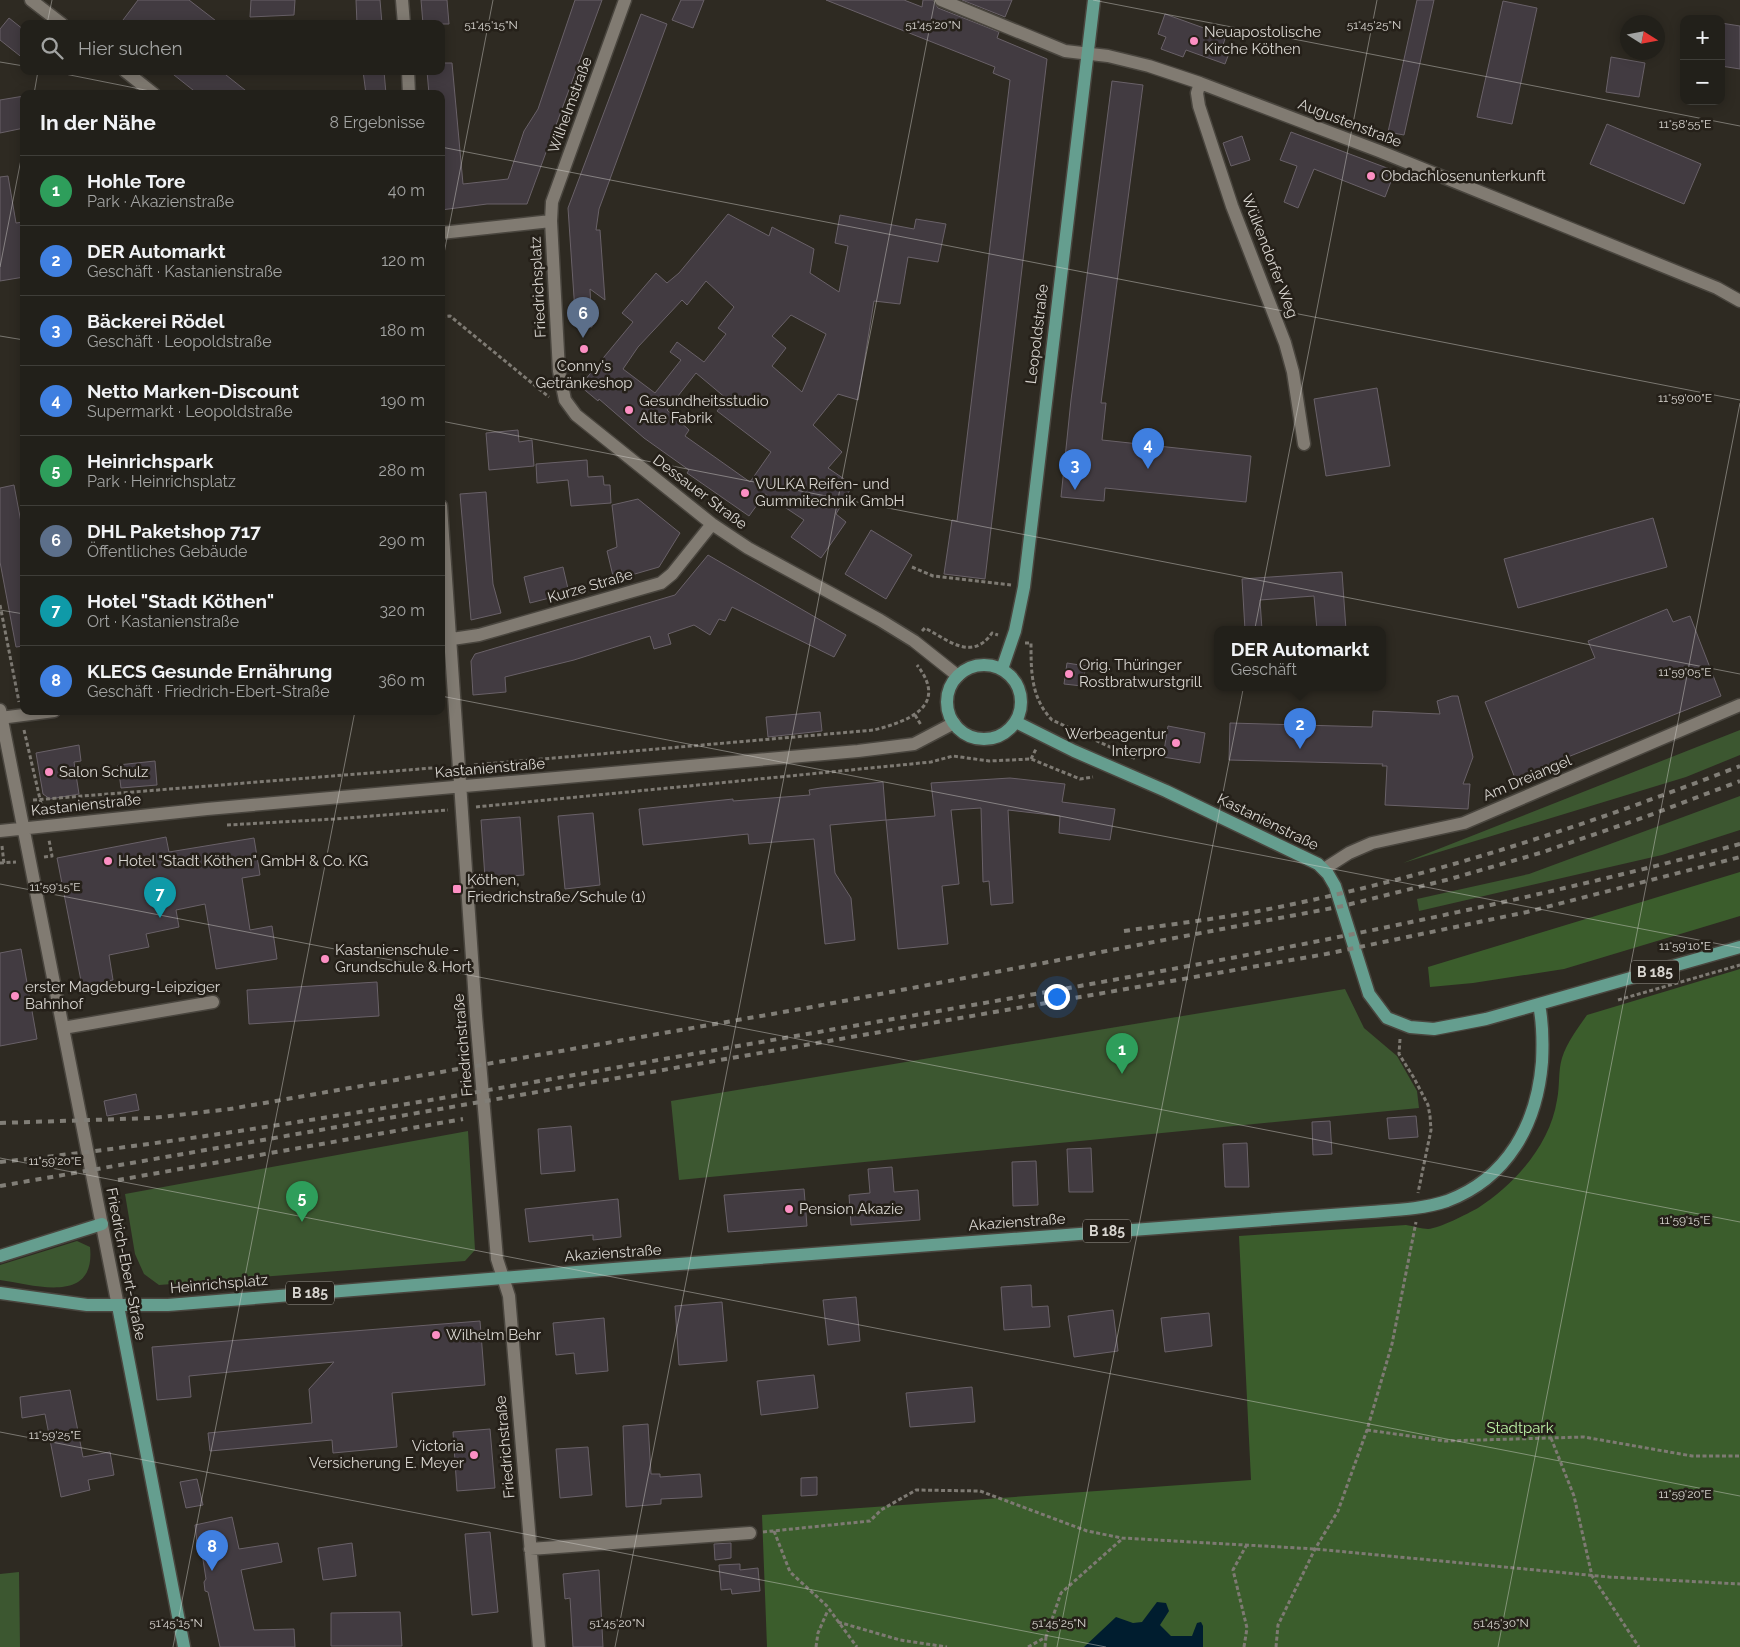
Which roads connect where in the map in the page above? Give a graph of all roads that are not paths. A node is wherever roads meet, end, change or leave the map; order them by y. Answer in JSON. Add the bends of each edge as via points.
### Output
{"nodes":[{"id":1,"x":30,"y":0,"type":"edge"},
{"id":2,"x":402,"y":0,"type":"edge"},
{"id":3,"x":625,"y":0,"type":"edge"},
{"id":4,"x":941,"y":0,"type":"edge"},
{"id":5,"x":1094,"y":0,"type":"edge"},
{"id":6,"x":57,"y":20,"type":"edge"},
{"id":7,"x":404,"y":20,"type":"edge"},
{"id":8,"x":1088,"y":53,"type":"junction"},
{"id":9,"x":130,"y":75,"type":"edge"},
{"id":10,"x":408,"y":75,"type":"edge"},
{"id":11,"x":1200,"y":83,"type":"junction"},
{"id":12,"x":149,"y":90,"type":"edge"},
{"id":13,"x":409,"y":90,"type":"edge"},
{"id":14,"x":551,"y":221,"type":"junction"},
{"id":15,"x":445,"y":233,"type":"edge"},
{"id":16,"x":1740,"y":301,"type":"edge"},
{"id":17,"x":565,"y":400,"type":"joint"},
{"id":18,"x":1304,"y":444,"type":"dead end"},
{"id":19,"x":712,"y":524,"type":"junction"},
{"id":20,"x":445,"y":554,"type":"edge"},
{"id":21,"x":452,"y":639,"type":"junction"},
{"id":22,"x":447,"y":654,"type":"edge"},
{"id":23,"x":1002,"y":669,"type":"junction"},
{"id":24,"x":958,"y":676,"type":"junction"},
{"id":25,"x":1740,"y":705,"type":"edge"},
{"id":26,"x":20,"y":714,"type":"edge"},
{"id":27,"x":1,"y":716,"type":"edge"},
{"id":28,"x":1016,"y":722,"type":"junction"},
{"id":29,"x":954,"y":723,"type":"junction"},
{"id":30,"x":460,"y":787,"type":"junction"},
{"id":31,"x":23,"y":828,"type":"junction"},
{"id":32,"x":0,"y":831,"type":"edge"},
{"id":33,"x":1324,"y":869,"type":"junction"},
{"id":34,"x":1740,"y":947,"type":"edge"},
{"id":35,"x":213,"y":1002,"type":"dead end"},
{"id":36,"x":1538,"y":1005,"type":"junction"},
{"id":37,"x":63,"y":1028,"type":"junction"},
{"id":38,"x":102,"y":1224,"type":"junction"},
{"id":39,"x":0,"y":1256,"type":"edge"},
{"id":40,"x":503,"y":1278,"type":"junction"},
{"id":41,"x":0,"y":1293,"type":"edge"},
{"id":42,"x":118,"y":1306,"type":"junction"},
{"id":43,"x":750,"y":1532,"type":"dead end"},
{"id":44,"x":530,"y":1549,"type":"junction"},
{"id":45,"x":184,"y":1647,"type":"edge"},
{"id":46,"x":539,"y":1647,"type":"edge"}],
"edges":[{"from":1,"to":6,"type":"street"},
{"from":2,"to":7,"type":"street"},
{"from":3,"to":14,"type":"street","name":"Wilhelmstraße","via":[[552,202]]},
{"from":4,"to":8,"type":"street","name":"Augustenstraße","via":[[1064,51]]},
{"from":5,"to":8,"type":"main road","name":"Leopoldstraße"},
{"from":8,"to":11,"type":"street","name":"Augustenstraße","via":[[1149,66]]},
{"from":8,"to":23,"type":"main road","name":"Leopoldstraße","via":[[1024,587]]},
{"from":9,"to":12,"type":"street"},
{"from":10,"to":13,"type":"street"},
{"from":11,"to":16,"type":"street","name":"Augustenstraße","via":[[1379,151],[1717,288]]},
{"from":11,"to":18,"type":"street","name":"Wülkendorfer Weg","via":[[1198,106],[1232,206],[1285,343]]},
{"from":14,"to":15,"type":"street","name":"Friedrichsplatz"},
{"from":14,"to":17,"type":"street","name":"Friedrichsplatz","via":[[559,371]]},
{"from":17,"to":19,"type":"street","name":"Dessauer Straße","via":[[576,416]]},
{"from":19,"to":21,"type":"street","name":"Kurze Straße","via":[[661,583]]},
{"from":19,"to":24,"type":"street","name":"Dessauer Straße","via":[[748,548],[914,641]]},
{"from":20,"to":21,"type":"street","name":"Friedrichstraße"},
{"from":21,"to":22,"type":"street","name":"Friedrichstraße"},
{"from":22,"to":30,"type":"street","name":"Friedrichstraße"},
{"from":23,"to":24,"type":"main road","via":[[979,665]]},
{"from":23,"to":28,"type":"main road","via":[[1019,688],[1021,705]]},
{"from":24,"to":29,"type":"main road","via":[[948,695],[948,710]]},
{"from":25,"to":33,"type":"street","name":"Am Dreiangel","via":[[1464,823],[1372,843]]},
{"from":26,"to":27,"type":"street"},
{"from":27,"to":31,"type":"street","name":"Friedrich-Ebert-Straße"},
{"from":28,"to":29,"type":"main road","via":[[1004,733],[989,739],[966,734]]},
{"from":28,"to":33,"type":"main road","name":"Kastanienstraße","via":[[1299,854]]},
{"from":29,"to":30,"type":"street","name":"Kastanienstraße","via":[[914,744],[893,747]]},
{"from":30,"to":31,"type":"street","name":"Kastanienstraße"},
{"from":30,"to":40,"type":"street","name":"Friedrichstraße","via":[[497,1259]]},
{"from":31,"to":32,"type":"street","name":"Kastanienstraße"},
{"from":31,"to":37,"type":"street","name":"Friedrich-Ebert-Straße"},
{"from":33,"to":36,"type":"main road","name":"Kastanienstraße","via":[[1335,886],[1369,994],[1387,1018],[1410,1028],[1434,1029]]},
{"from":34,"to":36,"type":"main road","number":"B 185"},
{"from":35,"to":37,"type":"street"},
{"from":36,"to":40,"type":"main road","name":"Akazienstraße","number":"B 185","via":[[1542,1020],[1541,1073],[1534,1111],[1520,1140],[1499,1167],[1481,1183],[1445,1201],[1417,1208]]},
{"from":37,"to":38,"type":"street","name":"Friedrich-Ebert-Straße"},
{"from":38,"to":39,"type":"main road"},
{"from":38,"to":42,"type":"street","name":"Friedrich-Ebert-Straße"},
{"from":40,"to":42,"type":"main road","name":"Heinrichsplatz","number":"B 185","via":[[168,1305]]},
{"from":40,"to":44,"type":"street","name":"Friedrichstraße","via":[[509,1296]]},
{"from":41,"to":42,"type":"main road","number":"B 185","via":[[67,1303]]},
{"from":42,"to":45,"type":"main road","name":"Friedrich-Ebert-Straße"},
{"from":43,"to":44,"type":"street"},
{"from":44,"to":46,"type":"street","name":"Friedrichstraße"}]}
